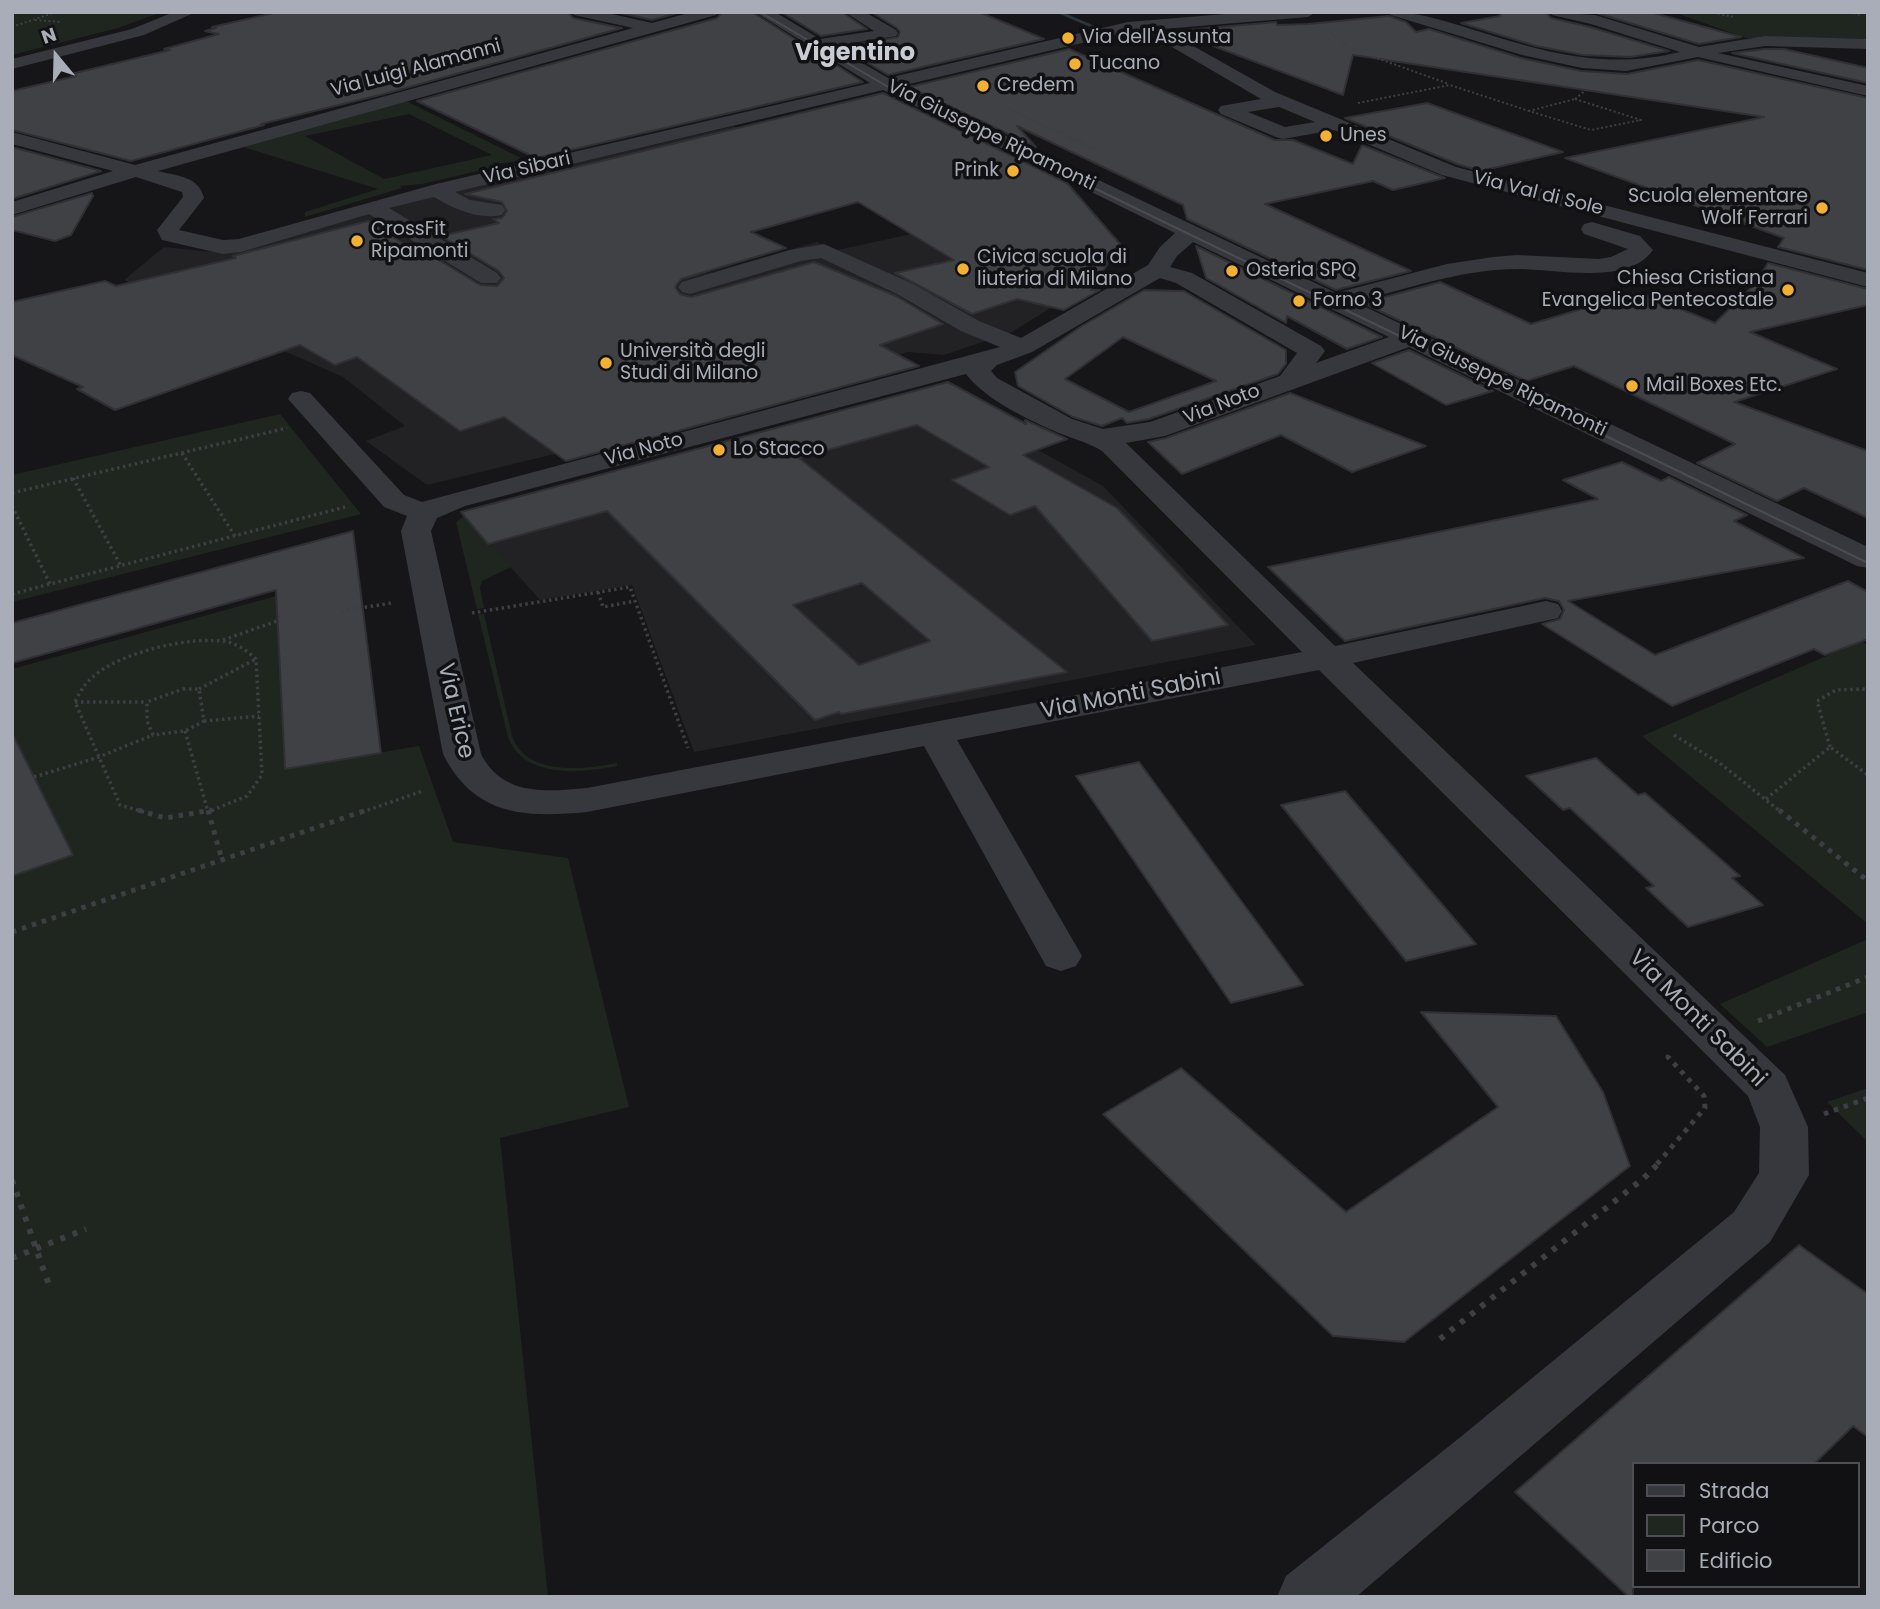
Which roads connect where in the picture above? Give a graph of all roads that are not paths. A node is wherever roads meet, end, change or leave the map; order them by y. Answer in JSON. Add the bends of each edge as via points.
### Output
{"nodes":[{"id":1,"x":188,"y":12,"type":"edge"},
{"id":2,"x":579,"y":12,"type":"edge"},
{"id":3,"x":711,"y":12,"type":"edge"},
{"id":4,"x":763,"y":12,"type":"edge"},
{"id":5,"x":853,"y":12,"type":"edge"},
{"id":6,"x":1188,"y":12,"type":"edge"},
{"id":7,"x":1308,"y":12,"type":"edge"},
{"id":8,"x":1396,"y":12,"type":"edge"},
{"id":9,"x":1558,"y":12,"type":"edge"},
{"id":10,"x":1580,"y":12,"type":"edge"},
{"id":11,"x":1269,"y":14,"type":"edge"},
{"id":12,"x":1595,"y":20,"type":"junction"},
{"id":13,"x":1147,"y":26,"type":"junction"},
{"id":14,"x":653,"y":28,"type":"junction"},
{"id":15,"x":816,"y":44,"type":"junction"},
{"id":16,"x":1868,"y":44,"type":"edge"},
{"id":17,"x":1699,"y":54,"type":"junction"},
{"id":18,"x":12,"y":64,"type":"edge"},
{"id":19,"x":886,"y":85,"type":"junction"},
{"id":20,"x":1868,"y":91,"type":"edge"},
{"id":21,"x":1282,"y":101,"type":"junction"},
{"id":22,"x":1336,"y":124,"type":"junction"},
{"id":23,"x":12,"y":138,"type":"edge"},
{"id":24,"x":133,"y":171,"type":"junction"},
{"id":25,"x":436,"y":190,"type":"junction"},
{"id":26,"x":372,"y":207,"type":"junction"},
{"id":27,"x":12,"y":209,"type":"edge"},
{"id":28,"x":1527,"y":209,"type":"dead end"},
{"id":29,"x":494,"y":210,"type":"dead end"},
{"id":30,"x":1184,"y":230,"type":"junction"},
{"id":31,"x":1157,"y":270,"type":"junction"},
{"id":32,"x":489,"y":278,"type":"dead end"},
{"id":33,"x":1868,"y":279,"type":"edge"},
{"id":34,"x":690,"y":287,"type":"dead end"},
{"id":35,"x":1333,"y":301,"type":"junction"},
{"id":36,"x":1410,"y":338,"type":"junction"},
{"id":37,"x":1023,"y":347,"type":"junction"},
{"id":38,"x":988,"y":360,"type":"junction"},
{"id":39,"x":1292,"y":378,"type":"junction"},
{"id":40,"x":301,"y":399,"type":"dead end"},
{"id":41,"x":1101,"y":438,"type":"junction"},
{"id":42,"x":425,"y":513,"type":"junction"},
{"id":43,"x":1868,"y":559,"type":"edge"},
{"id":44,"x":1546,"y":611,"type":"dead end"},
{"id":45,"x":1327,"y":657,"type":"junction"},
{"id":46,"x":935,"y":733,"type":"junction"},
{"id":47,"x":1061,"y":956,"type":"dead end"},
{"id":48,"x":1308,"y":1597,"type":"edge"}],
"edges":[{"from":1,"to":18,"type":"street","via":[[138,32]]},
{"from":2,"to":14,"type":"street"},
{"from":3,"to":14,"type":"street","name":"Via Luigi Alamanni"},
{"from":4,"to":15,"type":"street","name":"Via Giuseppe Ripamonti"},
{"from":5,"to":15,"type":"street","via":[[890,33]]},
{"from":6,"to":13,"type":"street"},
{"from":7,"to":11,"type":"street"},
{"from":8,"to":17,"type":"street","via":[[1591,65],[1651,65]]},
{"from":9,"to":12,"type":"street"},
{"from":10,"to":12,"type":"street"},
{"from":11,"to":13,"type":"street"},
{"from":12,"to":17,"type":"street"},
{"from":13,"to":19,"type":"street"},
{"from":13,"to":21,"type":"street","name":"Via Val di Sole"},
{"from":14,"to":24,"type":"street","name":"Via Luigi Alamanni"},
{"from":15,"to":19,"type":"street","name":"Via Giuseppe Ripamonti"},
{"from":16,"to":17,"type":"street","via":[[1751,42]]},
{"from":17,"to":20,"type":"street"},
{"from":19,"to":25,"type":"street","name":"Via Sibari"},
{"from":19,"to":30,"type":"street","name":"Via Giuseppe Ripamonti"},
{"from":21,"to":22,"type":"street","name":"Via Val di Sole"},
{"from":21,"to":22,"type":"street","via":[[1227,110],[1283,133]]},
{"from":22,"to":33,"type":"street","name":"Via Val di Sole","via":[[1449,171]]},
{"from":23,"to":24,"type":"street"},
{"from":24,"to":26,"type":"street","name":"Via Sibari","via":[[192,190],[194,198],[168,230],[170,235],[223,247],[241,246]]},
{"from":24,"to":27,"type":"street","name":"Via Luigi Alamanni"},
{"from":25,"to":26,"type":"street","name":"Via Sibari"},
{"from":25,"to":29,"type":"street","via":[[465,206]]},
{"from":26,"to":32,"type":"street"},
{"from":28,"to":35,"type":"street","via":[[1632,241],[1642,250],[1621,262],[1598,265],[1518,262],[1460,270],[1408,279]]},
{"from":30,"to":31,"type":"street","name":"Via Noto","via":[[1187,235]]},
{"from":30,"to":35,"type":"street","name":"Via Giuseppe Ripamonti"},
{"from":31,"to":37,"type":"street","name":"Via Noto"},
{"from":31,"to":39,"type":"street","via":[[1184,278],[1312,351]]},
{"from":34,"to":37,"type":"street","via":[[824,251],[970,326]]},
{"from":35,"to":36,"type":"street","name":"Via Giuseppe Ripamonti"},
{"from":36,"to":39,"type":"street","name":"Via Noto"},
{"from":36,"to":43,"type":"street","name":"Via Giuseppe Ripamonti"},
{"from":37,"to":38,"type":"street","name":"Via Noto"},
{"from":38,"to":41,"type":"street","name":"Via Noto","via":[[977,371],[988,384],[1062,425]]},
{"from":38,"to":42,"type":"street","name":"Via Noto","via":[[463,498]]},
{"from":39,"to":41,"type":"street","name":"Via Noto","via":[[1154,430]]},
{"from":40,"to":42,"type":"street","via":[[388,495],[403,507]]},
{"from":41,"to":45,"type":"street","name":"Via Monti Sabini"},
{"from":42,"to":46,"type":"street","name":"Via Erice","via":[[416,531],[462,754],[473,777],[493,792],[532,802],[587,800]]},
{"from":44,"to":45,"type":"street"},
{"from":45,"to":46,"type":"street","name":"Via Monti Sabini"},
{"from":45,"to":48,"type":"street","name":"Via Monti Sabini","via":[[1768,1087],[1784,1128],[1784,1175],[1752,1227]]},
{"from":46,"to":47,"type":"street"}]}
